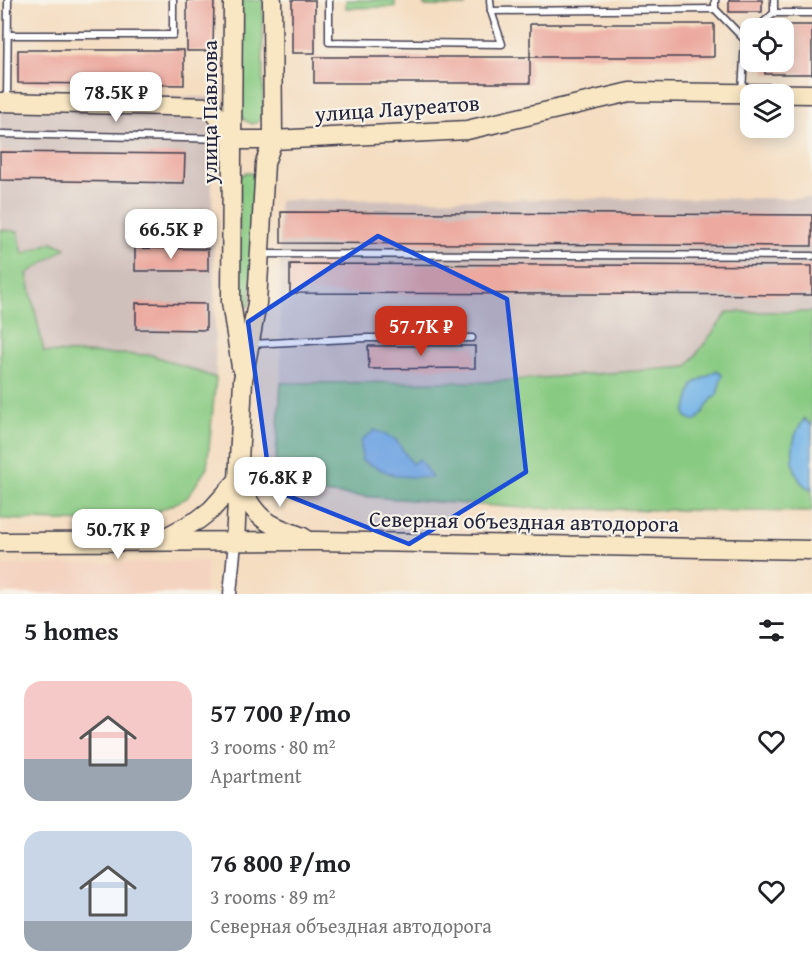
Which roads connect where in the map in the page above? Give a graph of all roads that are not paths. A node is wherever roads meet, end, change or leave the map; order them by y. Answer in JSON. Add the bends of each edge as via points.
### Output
{"nodes":[{"id":1,"x":8,"y":0,"type":"edge"},
{"id":2,"x":173,"y":0,"type":"edge"},
{"id":3,"x":233,"y":0,"type":"edge"},
{"id":4,"x":272,"y":0,"type":"edge"},
{"id":5,"x":329,"y":0,"type":"edge"},
{"id":6,"x":490,"y":0,"type":"edge"},
{"id":7,"x":715,"y":0,"type":"edge"},
{"id":8,"x":774,"y":0,"type":"edge"},
{"id":9,"x":715,"y":9,"type":"junction"},
{"id":10,"x":491,"y":11,"type":"junction"},
{"id":11,"x":774,"y":13,"type":"junction"},
{"id":12,"x":812,"y":13,"type":"edge"},
{"id":13,"x":768,"y":18,"type":"edge"},
{"id":14,"x":740,"y":31,"type":"edge"},
{"id":15,"x":8,"y":35,"type":"junction"},
{"id":16,"x":740,"y":93,"type":"edge"},
{"id":17,"x":794,"y":94,"type":"edge"},
{"id":18,"x":812,"y":94,"type":"edge"},
{"id":19,"x":4,"y":103,"type":"edge"},
{"id":20,"x":0,"y":134,"type":"edge"},
{"id":21,"x":233,"y":140,"type":"junction"},
{"id":22,"x":273,"y":140,"type":"junction"},
{"id":23,"x":260,"y":254,"type":"junction"},
{"id":24,"x":812,"y":256,"type":"edge"},
{"id":25,"x":472,"y":338,"type":"dead end"},
{"id":26,"x":250,"y":344,"type":"junction"},
{"id":27,"x":243,"y":380,"type":"junction"},
{"id":28,"x":238,"y":480,"type":"junction"},
{"id":29,"x":316,"y":541,"type":"junction"},
{"id":30,"x":0,"y":542,"type":"edge"},
{"id":31,"x":155,"y":542,"type":"junction"},
{"id":32,"x":235,"y":542,"type":"junction"},
{"id":33,"x":812,"y":550,"type":"edge"},
{"id":34,"x":230,"y":594,"type":"edge"}],
"edges":[{"from":1,"to":15,"type":"lane"},
{"from":2,"to":15,"type":"lane","via":[[173,35]]},
{"from":3,"to":21,"type":"street","name":"улица Павлова"},
{"from":4,"to":22,"type":"street"},
{"from":5,"to":10,"type":"lane","via":[[329,42],[502,44]]},
{"from":6,"to":10,"type":"lane"},
{"from":7,"to":9,"type":"lane"},
{"from":8,"to":11,"type":"lane"},
{"from":9,"to":10,"type":"lane"},
{"from":9,"to":14,"type":"lane"},
{"from":11,"to":12,"type":"lane"},
{"from":11,"to":13,"type":"lane"},
{"from":15,"to":19,"type":"lane"},
{"from":16,"to":22,"type":"street","name":"улица Лауреатов","via":[[630,92],[467,130]]},
{"from":17,"to":18,"type":"street","name":"улица Лауреатов"},
{"from":19,"to":21,"type":"street","via":[[211,107]]},
{"from":20,"to":21,"type":"lane"},
{"from":21,"to":22,"type":"street","name":"улица Лауреатов"},
{"from":21,"to":27,"type":"street","name":"улица Павлова","via":[[231,302]]},
{"from":22,"to":23,"type":"street","via":[[265,163]]},
{"from":23,"to":24,"type":"lane"},
{"from":23,"to":26,"type":"street"},
{"from":25,"to":26,"type":"lane"},
{"from":26,"to":27,"type":"street"},
{"from":27,"to":28,"type":"street"},
{"from":28,"to":29,"type":"street","via":[[249,505],[259,516],[277,528]]},
{"from":28,"to":31,"type":"street","via":[[198,520]]},
{"from":28,"to":32,"type":"street"},
{"from":29,"to":32,"type":"street","name":"Северная объездная автодорога"},
{"from":29,"to":33,"type":"street","name":"Северная объездная автодорога"},
{"from":30,"to":31,"type":"street","name":"Северная объездная автодорога"},
{"from":31,"to":32,"type":"street","name":"Северная объездная автодорога"},
{"from":32,"to":34,"type":"street"}]}
